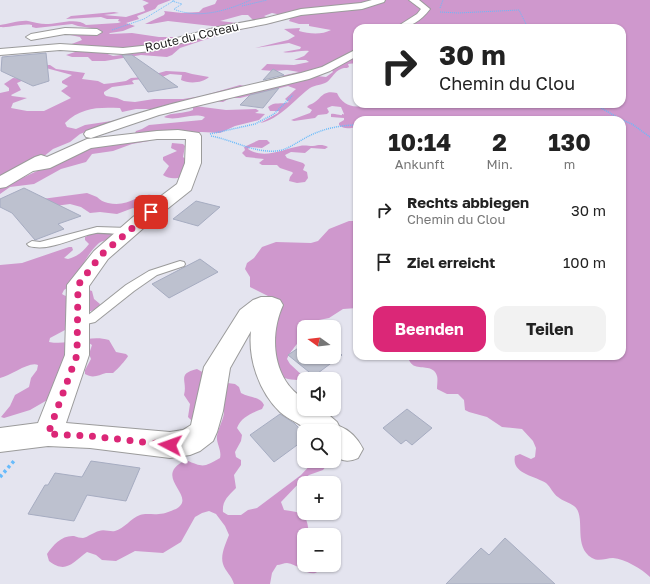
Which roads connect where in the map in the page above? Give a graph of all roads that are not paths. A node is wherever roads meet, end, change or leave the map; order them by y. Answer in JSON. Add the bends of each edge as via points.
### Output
{"nodes":[{"id":1,"x":382,"y":0,"type":"edge"},
{"id":2,"x":413,"y":0,"type":"edge"},
{"id":3,"x":407,"y":24,"type":"edge"},
{"id":4,"x":97,"y":32,"type":"road end"},
{"id":5,"x":0,"y":44,"type":"edge"},
{"id":6,"x":0,"y":52,"type":"edge"},
{"id":7,"x":353,"y":54,"type":"edge"},
{"id":8,"x":28,"y":168,"type":"junction"},
{"id":9,"x":0,"y":183,"type":"edge"},
{"id":10,"x":128,"y":231,"type":"junction"},
{"id":11,"x":32,"y":244,"type":"dead end"},
{"id":12,"x":180,"y":264,"type":"dead end"},
{"id":13,"x":78,"y":322,"type":"junction"},
{"id":14,"x":319,"y":424,"type":"edge"},
{"id":15,"x":48,"y":434,"type":"junction"},
{"id":16,"x":0,"y":440,"type":"edge"}],
"edges":[{"from":1,"to":6,"type":"street","name":"Route du Coteau","via":[[362,6],[300,12],[151,48],[123,51],[60,47]]},
{"from":2,"to":3,"type":"street","via":[[426,9]]},
{"from":4,"to":5,"type":"street","via":[[65,32]]},
{"from":7,"to":8,"type":"street","via":[[326,69],[305,76],[155,112],[117,124],[83,137]]},
{"from":8,"to":9,"type":"street"},
{"from":8,"to":10,"type":"street","via":[[44,165],[87,144],[157,135],[194,136],[193,163],[185,186]]},
{"from":10,"to":11,"type":"lane","via":[[97,230],[46,244]]},
{"from":10,"to":13,"type":"street","via":[[101,255],[78,285]]},
{"from":12,"to":13,"type":"lane","via":[[153,273],[91,319]]},
{"from":13,"to":15,"type":"street","via":[[77,355]]},
{"from":14,"to":15,"type":"street","via":[[288,403],[270,379],[261,348],[262,324],[272,304],[261,305],[248,316],[217,368],[203,432],[190,442],[170,445]]},
{"from":15,"to":16,"type":"street"}]}
